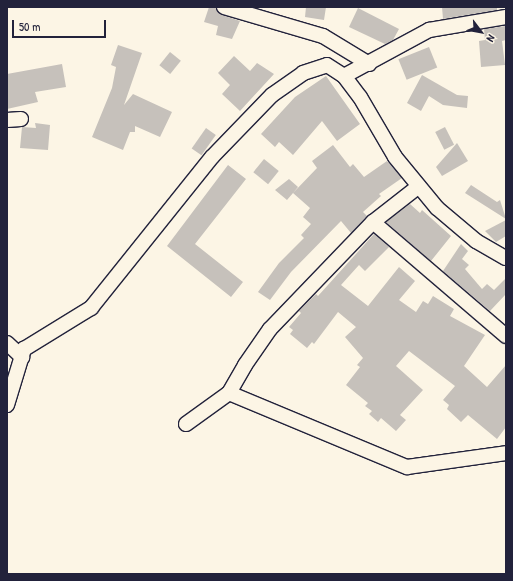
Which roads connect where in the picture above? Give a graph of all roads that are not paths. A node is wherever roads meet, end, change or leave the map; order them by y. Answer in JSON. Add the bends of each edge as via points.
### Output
{"nodes":[{"id":1,"x":224,"y":7,"type":"edge"},
{"id":2,"x":506,"y":17,"type":"edge"},
{"id":3,"x":369,"y":64,"type":"junction"},
{"id":4,"x":344,"y":76,"type":"junction"},
{"id":5,"x":419,"y":186,"type":"junction"},
{"id":6,"x":373,"y":222,"type":"junction"},
{"id":7,"x":506,"y":258,"type":"edge"},
{"id":8,"x":506,"y":336,"type":"edge"},
{"id":9,"x":7,"y":344,"type":"edge"},
{"id":10,"x":22,"y":357,"type":"junction"},
{"id":11,"x":229,"y":393,"type":"junction"},
{"id":12,"x":7,"y":405,"type":"edge"},
{"id":13,"x":186,"y":424,"type":"dead end"},
{"id":14,"x":506,"y":454,"type":"edge"}],
"edges":[{"from":1,"to":3,"type":"street","via":[[323,36]]},
{"from":2,"to":3,"type":"street","via":[[429,30]]},
{"from":3,"to":4,"type":"street"},
{"from":4,"to":5,"type":"street","via":[[360,97],[395,157]]},
{"from":4,"to":10,"type":"street","via":[[327,65],[303,73],[272,95],[212,157],[91,308],[24,349]]},
{"from":5,"to":6,"type":"street"},
{"from":5,"to":7,"type":"street","via":[[437,208],[476,241]]},
{"from":6,"to":8,"type":"street"},
{"from":6,"to":11,"type":"street","via":[[270,329]]},
{"from":9,"to":10,"type":"street"},
{"from":10,"to":12,"type":"street"},
{"from":11,"to":13,"type":"street"},
{"from":11,"to":14,"type":"street","via":[[407,466]]}]}
